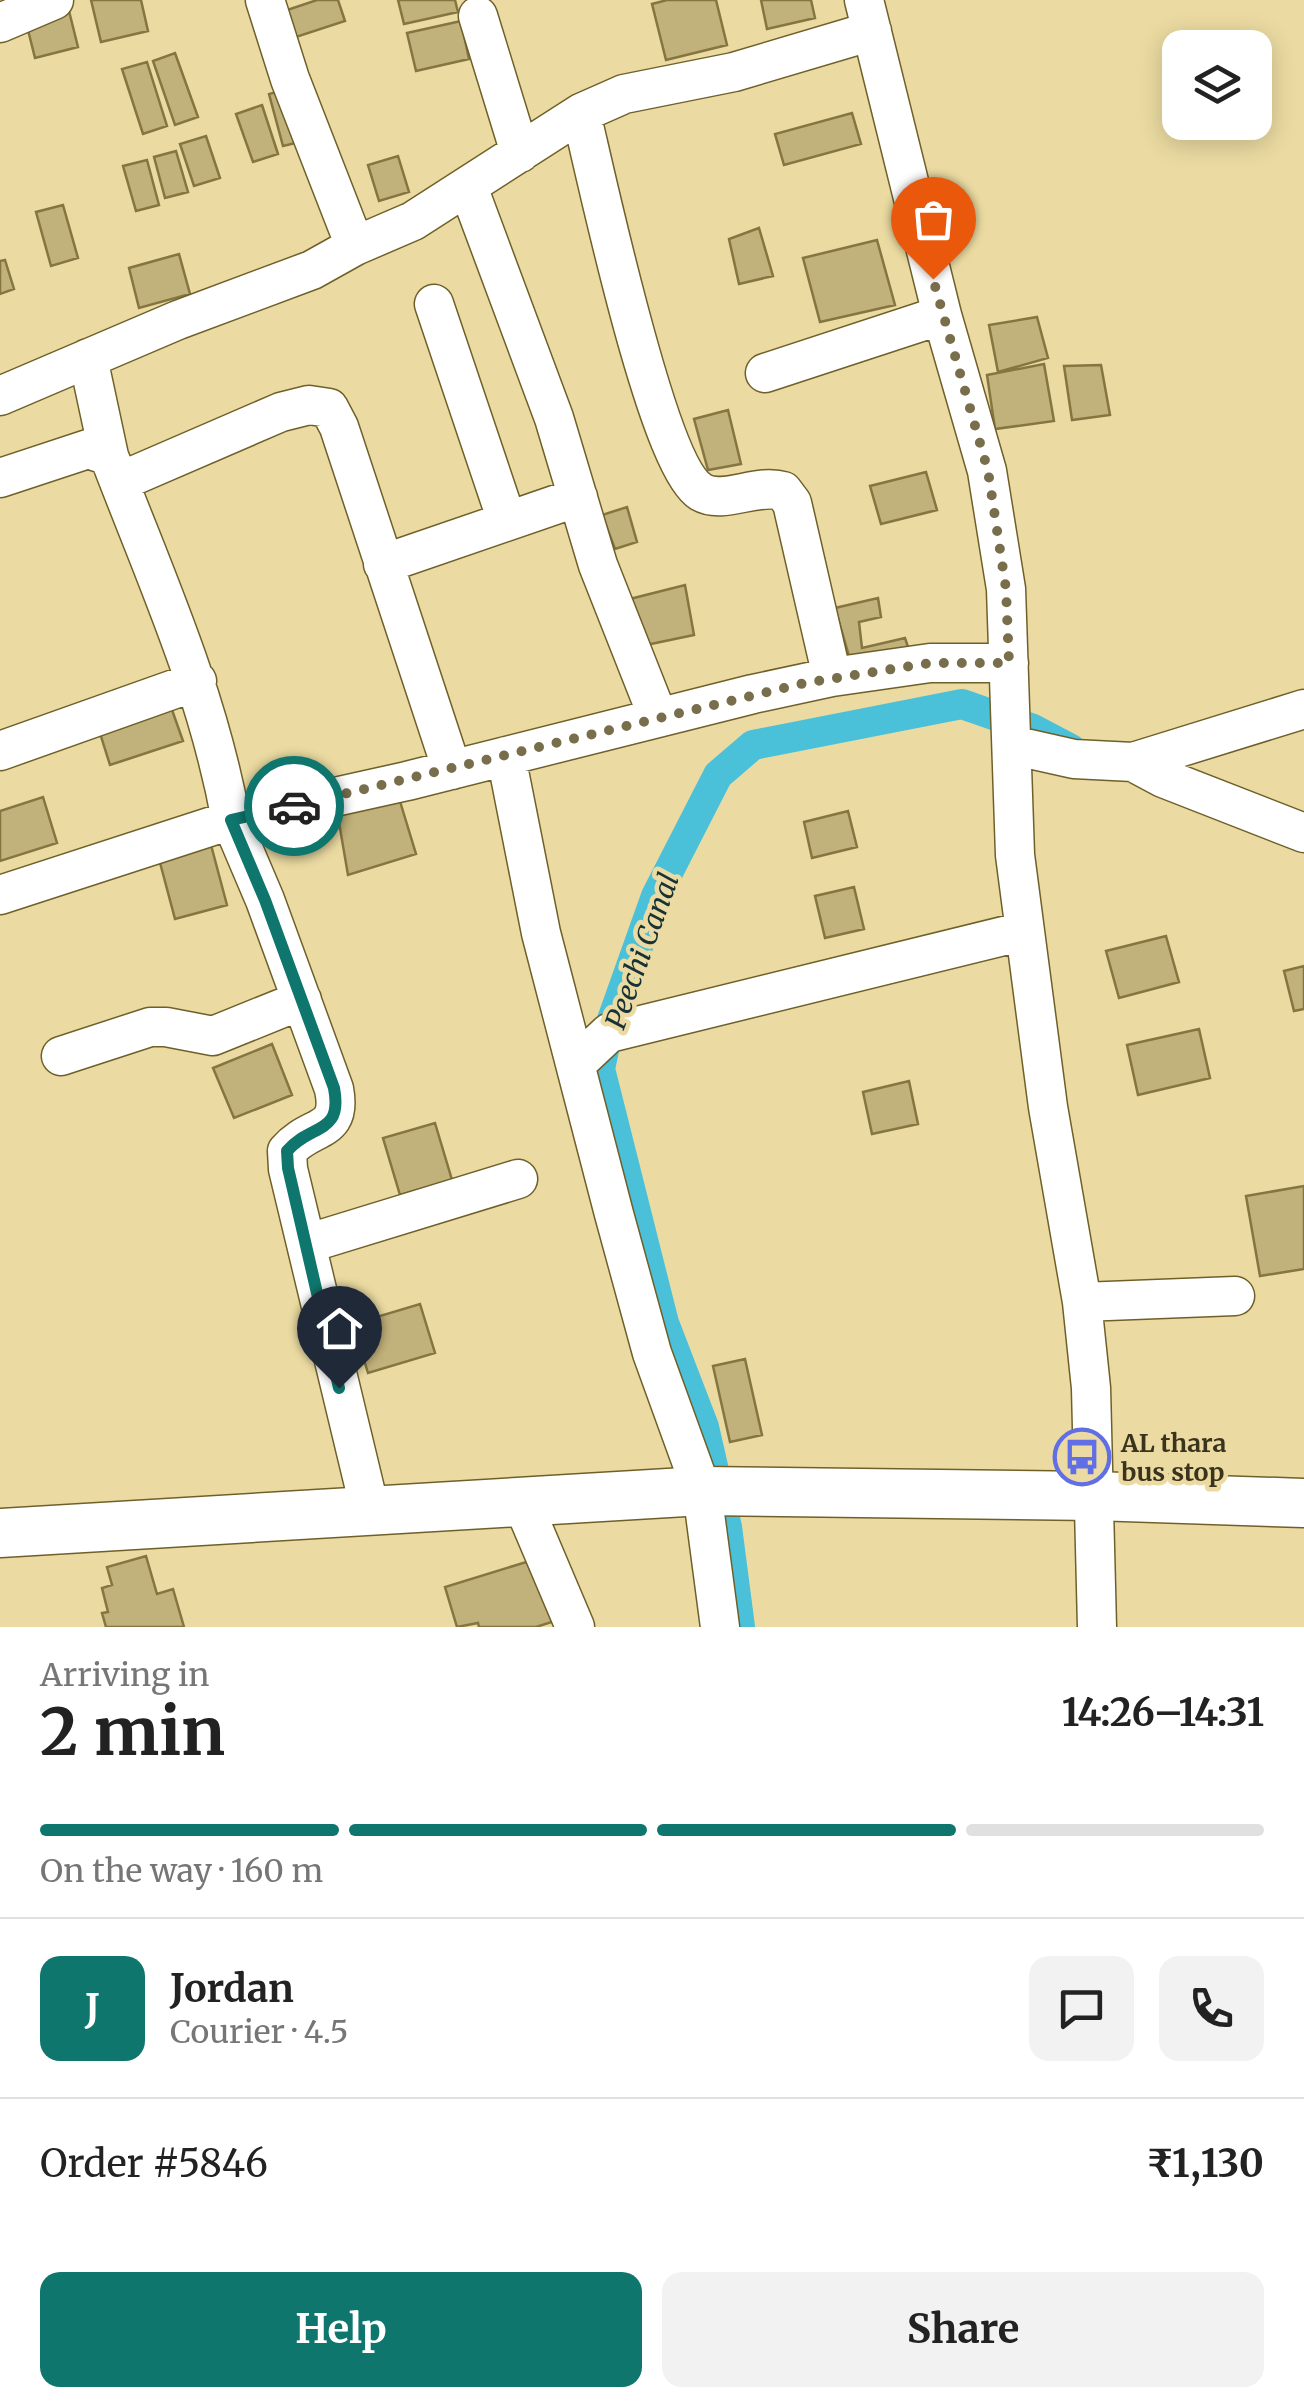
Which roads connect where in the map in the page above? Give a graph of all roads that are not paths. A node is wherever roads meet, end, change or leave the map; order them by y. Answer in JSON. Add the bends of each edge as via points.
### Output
{"nodes":[{"id":1,"x":54,"y":0,"type":"edge"},
{"id":2,"x":265,"y":0,"type":"edge"},
{"id":3,"x":7,"y":13,"type":"edge"},
{"id":4,"x":868,"y":15,"type":"edge"},
{"id":5,"x":478,"y":16,"type":"dead end"},
{"id":6,"x":581,"y":112,"type":"junction"},
{"id":7,"x":520,"y":154,"type":"junction"},
{"id":8,"x":468,"y":187,"type":"junction"},
{"id":9,"x":355,"y":246,"type":"junction"},
{"id":10,"x":434,"y":304,"type":"dead end"},
{"id":11,"x":942,"y":315,"type":"junction"},
{"id":12,"x":88,"y":358,"type":"junction"},
{"id":13,"x":765,"y":373,"type":"dead end"},
{"id":14,"x":0,"y":396,"type":"edge"},
{"id":15,"x":114,"y":469,"type":"junction"},
{"id":16,"x":0,"y":478,"type":"edge"},
{"id":17,"x":578,"y":497,"type":"junction"},
{"id":18,"x":507,"y":521,"type":"junction"},
{"id":19,"x":383,"y":564,"type":"junction"},
{"id":20,"x":1009,"y":663,"type":"junction"},
{"id":21,"x":832,"y":678,"type":"junction"},
{"id":22,"x":197,"y":681,"type":"junction"},
{"id":23,"x":1304,"y":708,"type":"edge"},
{"id":24,"x":658,"y":717,"type":"junction"},
{"id":25,"x":1012,"y":743,"type":"junction"},
{"id":26,"x":0,"y":751,"type":"edge"},
{"id":27,"x":506,"y":756,"type":"junction"},
{"id":28,"x":1106,"y":760,"type":"junction"},
{"id":29,"x":452,"y":770,"type":"junction"},
{"id":30,"x":231,"y":820,"type":"junction"},
{"id":31,"x":1304,"y":834,"type":"edge"},
{"id":32,"x":0,"y":894,"type":"edge"},
{"id":33,"x":1024,"y":931,"type":"junction"},
{"id":34,"x":302,"y":1000,"type":"junction"},
{"id":35,"x":61,"y":1056,"type":"dead end"},
{"id":36,"x":576,"y":1064,"type":"junction"},
{"id":37,"x":518,"y":1179,"type":"dead end"},
{"id":38,"x":306,"y":1244,"type":"junction"},
{"id":39,"x":1235,"y":1296,"type":"dead end"},
{"id":40,"x":1082,"y":1302,"type":"junction"},
{"id":41,"x":716,"y":1491,"type":"junction"},
{"id":42,"x":1094,"y":1496,"type":"junction"},
{"id":43,"x":522,"y":1502,"type":"junction"},
{"id":44,"x":1304,"y":1504,"type":"edge"},
{"id":45,"x":370,"y":1510,"type":"junction"},
{"id":46,"x":0,"y":1533,"type":"edge"},
{"id":47,"x":575,"y":1627,"type":"edge"},
{"id":48,"x":720,"y":1627,"type":"edge"},
{"id":49,"x":1097,"y":1627,"type":"edge"}],
"edges":[{"from":1,"to":3,"type":"street"},
{"from":2,"to":9,"type":"street"},
{"from":4,"to":6,"type":"street","via":[[734,72],[624,94]]},
{"from":4,"to":11,"type":"street"},
{"from":5,"to":7,"type":"street"},
{"from":6,"to":7,"type":"street"},
{"from":6,"to":21,"type":"street","via":[[645,371],[670,441],[702,493],[783,490],[792,504]]},
{"from":7,"to":8,"type":"street"},
{"from":8,"to":9,"type":"street"},
{"from":8,"to":17,"type":"street"},
{"from":9,"to":12,"type":"street","via":[[312,270]]},
{"from":10,"to":18,"type":"street"},
{"from":11,"to":13,"type":"street"},
{"from":11,"to":20,"type":"street","via":[[988,471],[1006,589]]},
{"from":12,"to":14,"type":"street"},
{"from":12,"to":15,"type":"street"},
{"from":15,"to":16,"type":"street","via":[[88,450]]},
{"from":15,"to":19,"type":"street","via":[[281,412],[329,408]]},
{"from":15,"to":22,"type":"street"},
{"from":17,"to":18,"type":"street"},
{"from":17,"to":24,"type":"street"},
{"from":18,"to":19,"type":"street"},
{"from":19,"to":29,"type":"street"},
{"from":20,"to":21,"type":"street","via":[[930,663]]},
{"from":20,"to":25,"type":"street"},
{"from":21,"to":24,"type":"street"},
{"from":22,"to":26,"type":"street"},
{"from":22,"to":30,"type":"street"},
{"from":23,"to":28,"type":"street"},
{"from":24,"to":27,"type":"street"},
{"from":25,"to":28,"type":"street"},
{"from":25,"to":33,"type":"street"},
{"from":27,"to":29,"type":"street"},
{"from":27,"to":36,"type":"street","via":[[541,933]]},
{"from":28,"to":31,"type":"street"},
{"from":29,"to":30,"type":"street"},
{"from":30,"to":32,"type":"street"},
{"from":30,"to":34,"type":"street"},
{"from":33,"to":36,"type":"street","via":[[608,1033]]},
{"from":33,"to":40,"type":"street"},
{"from":34,"to":35,"type":"street","via":[[213,1036],[150,1027]]},
{"from":34,"to":38,"type":"street","via":[[338,1108],[331,1122],[287,1151]]},
{"from":36,"to":41,"type":"street","via":[[652,1353]]},
{"from":37,"to":38,"type":"street"},
{"from":38,"to":45,"type":"street"},
{"from":39,"to":40,"type":"street"},
{"from":40,"to":42,"type":"street"},
{"from":41,"to":42,"type":"main road"},
{"from":41,"to":43,"type":"main road"},
{"from":41,"to":48,"type":"street"},
{"from":42,"to":44,"type":"main road"},
{"from":42,"to":49,"type":"street"},
{"from":43,"to":45,"type":"main road"},
{"from":43,"to":47,"type":"street"},
{"from":45,"to":46,"type":"main road"}]}
